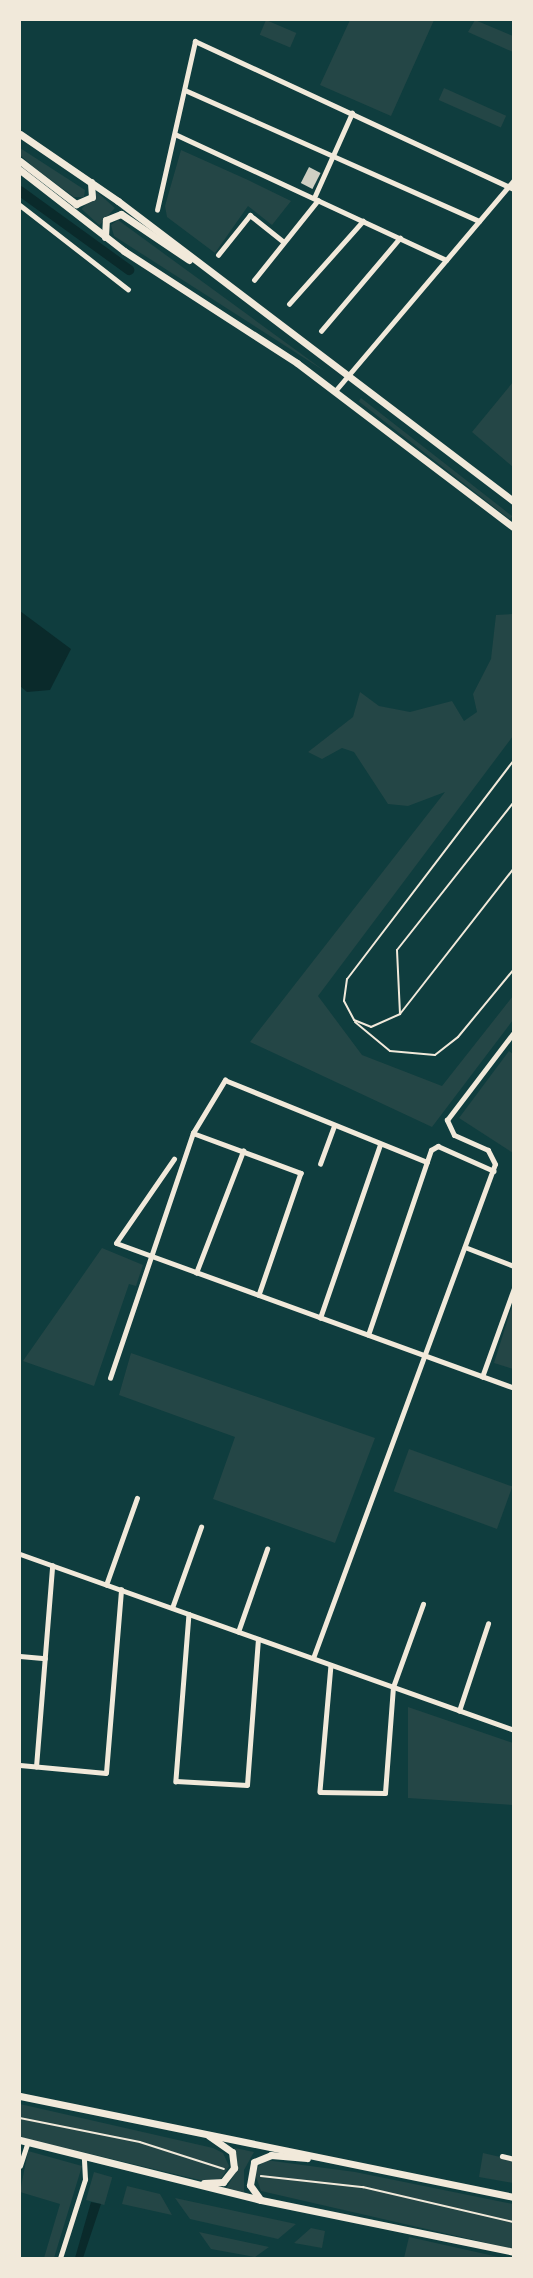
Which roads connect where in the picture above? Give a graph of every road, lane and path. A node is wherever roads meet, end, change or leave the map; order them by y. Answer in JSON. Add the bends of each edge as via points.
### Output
{"nodes":[{"id":1,"x":185,"y":90,"type":"junction"},
{"id":2,"x":352,"y":112,"type":"junction"},
{"id":3,"x":20,"y":134,"type":"edge"},
{"id":4,"x":175,"y":134,"type":"junction"},
{"id":5,"x":333,"y":155,"type":"junction"},
{"id":6,"x":20,"y":161,"type":"edge"},
{"id":7,"x":20,"y":170,"type":"edge"},
{"id":8,"x":91,"y":182,"type":"junction"},
{"id":9,"x":512,"y":185,"type":"edge"},
{"id":10,"x":316,"y":199,"type":"junction"},
{"id":11,"x":20,"y":205,"type":"edge"},
{"id":12,"x":158,"y":210,"type":"dead end"},
{"id":13,"x":363,"y":221,"type":"junction"},
{"id":14,"x":479,"y":221,"type":"junction"},
{"id":15,"x":105,"y":237,"type":"junction"},
{"id":16,"x":400,"y":238,"type":"junction"},
{"id":17,"x":284,"y":242,"type":"junction"},
{"id":18,"x":218,"y":255,"type":"dead end"},
{"id":19,"x":446,"y":260,"type":"junction"},
{"id":20,"x":207,"y":269,"type":"junction"},
{"id":21,"x":254,"y":280,"type":"dead end"},
{"id":22,"x":128,"y":289,"type":"dead end"},
{"id":23,"x":289,"y":304,"type":"dead end"},
{"id":24,"x":321,"y":331,"type":"dead end"},
{"id":25,"x":348,"y":376,"type":"junction"},
{"id":26,"x":335,"y":392,"type":"junction"},
{"id":27,"x":513,"y":502,"type":"edge"},
{"id":28,"x":513,"y":528,"type":"edge"},
{"id":29,"x":513,"y":760,"type":"edge"},
{"id":30,"x":513,"y":802,"type":"edge"},
{"id":31,"x":513,"y":868,"type":"edge"},
{"id":32,"x":513,"y":969,"type":"edge"},
{"id":33,"x":400,"y":1014,"type":"junction"},
{"id":34,"x":354,"y":1020,"type":"junction"},
{"id":35,"x":513,"y":1032,"type":"edge"},
{"id":36,"x":334,"y":1126,"type":"junction"},
{"id":37,"x":193,"y":1132,"type":"junction"},
{"id":38,"x":380,"y":1145,"type":"junction"},
{"id":39,"x":243,"y":1151,"type":"junction"},
{"id":40,"x":174,"y":1159,"type":"dead end"},
{"id":41,"x":427,"y":1162,"type":"junction"},
{"id":42,"x":320,"y":1164,"type":"dead end"},
{"id":43,"x":494,"y":1171,"type":"junction"},
{"id":44,"x":116,"y":1243,"type":"joint"},
{"id":45,"x":465,"y":1246,"type":"junction"},
{"id":46,"x":151,"y":1256,"type":"junction"},
{"id":47,"x":513,"y":1266,"type":"edge"},
{"id":48,"x":196,"y":1273,"type":"junction"},
{"id":49,"x":513,"y":1288,"type":"edge"},
{"id":50,"x":259,"y":1295,"type":"junction"},
{"id":51,"x":320,"y":1318,"type":"junction"},
{"id":52,"x":368,"y":1335,"type":"junction"},
{"id":53,"x":425,"y":1356,"type":"junction"},
{"id":54,"x":482,"y":1377,"type":"junction"},
{"id":55,"x":110,"y":1378,"type":"dead end"},
{"id":56,"x":513,"y":1388,"type":"edge"},
{"id":57,"x":137,"y":1498,"type":"dead end"},
{"id":58,"x":201,"y":1527,"type":"dead end"},
{"id":59,"x":267,"y":1549,"type":"dead end"},
{"id":60,"x":20,"y":1554,"type":"edge"},
{"id":61,"x":52,"y":1566,"type":"junction"},
{"id":62,"x":106,"y":1585,"type":"junction"},
{"id":63,"x":121,"y":1590,"type":"junction"},
{"id":64,"x":423,"y":1604,"type":"dead end"},
{"id":65,"x":172,"y":1608,"type":"junction"},
{"id":66,"x":189,"y":1614,"type":"junction"},
{"id":67,"x":488,"y":1624,"type":"dead end"},
{"id":68,"x":238,"y":1632,"type":"junction"},
{"id":69,"x":258,"y":1639,"type":"junction"},
{"id":70,"x":20,"y":1656,"type":"edge"},
{"id":71,"x":45,"y":1658,"type":"junction"},
{"id":72,"x":313,"y":1658,"type":"junction"},
{"id":73,"x":331,"y":1665,"type":"junction"},
{"id":74,"x":393,"y":1687,"type":"junction"},
{"id":75,"x":459,"y":1711,"type":"junction"},
{"id":76,"x":513,"y":1730,"type":"edge"},
{"id":77,"x":20,"y":1765,"type":"edge"},
{"id":78,"x":36,"y":1767,"type":"junction"},
{"id":79,"x":20,"y":2096,"type":"edge"},
{"id":80,"x":20,"y":2118,"type":"edge"},
{"id":81,"x":204,"y":2133,"type":"junction"},
{"id":82,"x":20,"y":2140,"type":"edge"},
{"id":83,"x":28,"y":2142,"type":"junction"},
{"id":84,"x":501,"y":2156,"type":"dead end"},
{"id":85,"x":84,"y":2157,"type":"junction"},
{"id":86,"x":513,"y":2159,"type":"edge"},
{"id":87,"x":333,"y":2160,"type":"junction"},
{"id":88,"x":20,"y":2166,"type":"edge"},
{"id":89,"x":233,"y":2171,"type":"junction"},
{"id":90,"x":249,"y":2174,"type":"junction"},
{"id":91,"x":169,"y":2179,"type":"junction"},
{"id":92,"x":513,"y":2197,"type":"edge"},
{"id":93,"x":261,"y":2200,"type":"junction"},
{"id":94,"x":513,"y":2222,"type":"edge"},
{"id":95,"x":513,"y":2252,"type":"edge"},
{"id":96,"x":60,"y":2259,"type":"edge"}],
"edges":[{"from":1,"to":2,"type":"street","via":[[195,41]]},
{"from":1,"to":4,"type":"street"},
{"from":1,"to":5,"type":"street"},
{"from":2,"to":5,"type":"street"},
{"from":2,"to":9,"type":"street"},
{"from":3,"to":8,"type":"main road"},
{"from":4,"to":10,"type":"street"},
{"from":4,"to":12,"type":"street"},
{"from":5,"to":10,"type":"street"},
{"from":5,"to":14,"type":"street"},
{"from":6,"to":8,"type":"main road","via":[[76,204],[92,196]]},
{"from":7,"to":15,"type":"main road"},
{"from":8,"to":20,"type":"main road"},
{"from":9,"to":14,"type":"street"},
{"from":10,"to":13,"type":"street"},
{"from":10,"to":17,"type":"street"},
{"from":11,"to":22,"type":"street"},
{"from":13,"to":16,"type":"street"},
{"from":13,"to":23,"type":"street"},
{"from":14,"to":19,"type":"street"},
{"from":15,"to":20,"type":"main road","via":[[106,219],[121,214]]},
{"from":15,"to":26,"type":"main road"},
{"from":16,"to":19,"type":"street"},
{"from":16,"to":24,"type":"street"},
{"from":17,"to":18,"type":"street","via":[[250,215]]},
{"from":17,"to":21,"type":"street"},
{"from":19,"to":25,"type":"street"},
{"from":20,"to":25,"type":"main road"},
{"from":25,"to":26,"type":"street"},
{"from":25,"to":27,"type":"main road"},
{"from":26,"to":28,"type":"main road"},
{"from":29,"to":34,"type":"lane","via":[[347,979],[344,1001]]},
{"from":30,"to":33,"type":"lane","via":[[397,950]]},
{"from":31,"to":33,"type":"lane"},
{"from":32,"to":34,"type":"lane","via":[[458,1037],[435,1055],[390,1051],[370,1039]]},
{"from":33,"to":34,"type":"lane","via":[[370,1027]]},
{"from":35,"to":43,"type":"street","via":[[449,1115],[447,1126],[454,1135],[493,1154]]},
{"from":36,"to":37,"type":"street","via":[[225,1080]]},
{"from":36,"to":38,"type":"street"},
{"from":36,"to":42,"type":"street"},
{"from":37,"to":39,"type":"street"},
{"from":37,"to":46,"type":"street"},
{"from":38,"to":41,"type":"street"},
{"from":38,"to":51,"type":"street"},
{"from":39,"to":48,"type":"street"},
{"from":39,"to":50,"type":"street","via":[[301,1173]]},
{"from":40,"to":44,"type":"street"},
{"from":41,"to":43,"type":"street","via":[[434,1147]]},
{"from":41,"to":52,"type":"street"},
{"from":43,"to":45,"type":"street"},
{"from":44,"to":46,"type":"street"},
{"from":45,"to":47,"type":"street"},
{"from":45,"to":53,"type":"street"},
{"from":46,"to":48,"type":"street"},
{"from":46,"to":55,"type":"street"},
{"from":48,"to":50,"type":"street"},
{"from":49,"to":54,"type":"street"},
{"from":50,"to":51,"type":"street"},
{"from":51,"to":52,"type":"street"},
{"from":52,"to":53,"type":"street"},
{"from":53,"to":54,"type":"street"},
{"from":53,"to":72,"type":"street"},
{"from":54,"to":56,"type":"street"},
{"from":57,"to":62,"type":"street"},
{"from":58,"to":65,"type":"street"},
{"from":59,"to":68,"type":"street"},
{"from":60,"to":61,"type":"street"},
{"from":61,"to":62,"type":"street"},
{"from":61,"to":71,"type":"street"},
{"from":62,"to":63,"type":"street"},
{"from":63,"to":65,"type":"street"},
{"from":63,"to":78,"type":"street","via":[[106,1773]]},
{"from":64,"to":74,"type":"street"},
{"from":65,"to":66,"type":"street"},
{"from":66,"to":68,"type":"street"},
{"from":66,"to":69,"type":"street","via":[[176,1781],[247,1785]]},
{"from":67,"to":75,"type":"street"},
{"from":68,"to":69,"type":"street"},
{"from":69,"to":72,"type":"street"},
{"from":70,"to":71,"type":"street"},
{"from":71,"to":78,"type":"street"},
{"from":72,"to":73,"type":"street"},
{"from":73,"to":74,"type":"street"},
{"from":73,"to":74,"type":"street","via":[[320,1792],[377,1794],[390,1786]]},
{"from":74,"to":75,"type":"street"},
{"from":75,"to":76,"type":"street"},
{"from":77,"to":78,"type":"street"},
{"from":79,"to":81,"type":"main road"},
{"from":80,"to":89,"type":"path","via":[[140,2142]]},
{"from":81,"to":87,"type":"main road"},
{"from":81,"to":89,"type":"main road","via":[[232,2152]]},
{"from":82,"to":83,"type":"main road"},
{"from":83,"to":85,"type":"main road"},
{"from":83,"to":88,"type":"street"},
{"from":84,"to":86,"type":"street"},
{"from":85,"to":91,"type":"main road"},
{"from":85,"to":96,"type":"street","via":[[86,2173]]},
{"from":87,"to":90,"type":"main road","via":[[264,2156]]},
{"from":87,"to":92,"type":"main road"},
{"from":89,"to":91,"type":"main road","via":[[218,2184]]},
{"from":90,"to":93,"type":"main road"},
{"from":90,"to":94,"type":"path","via":[[363,2187]]},
{"from":91,"to":93,"type":"main road"},
{"from":93,"to":95,"type":"main road"}]}
